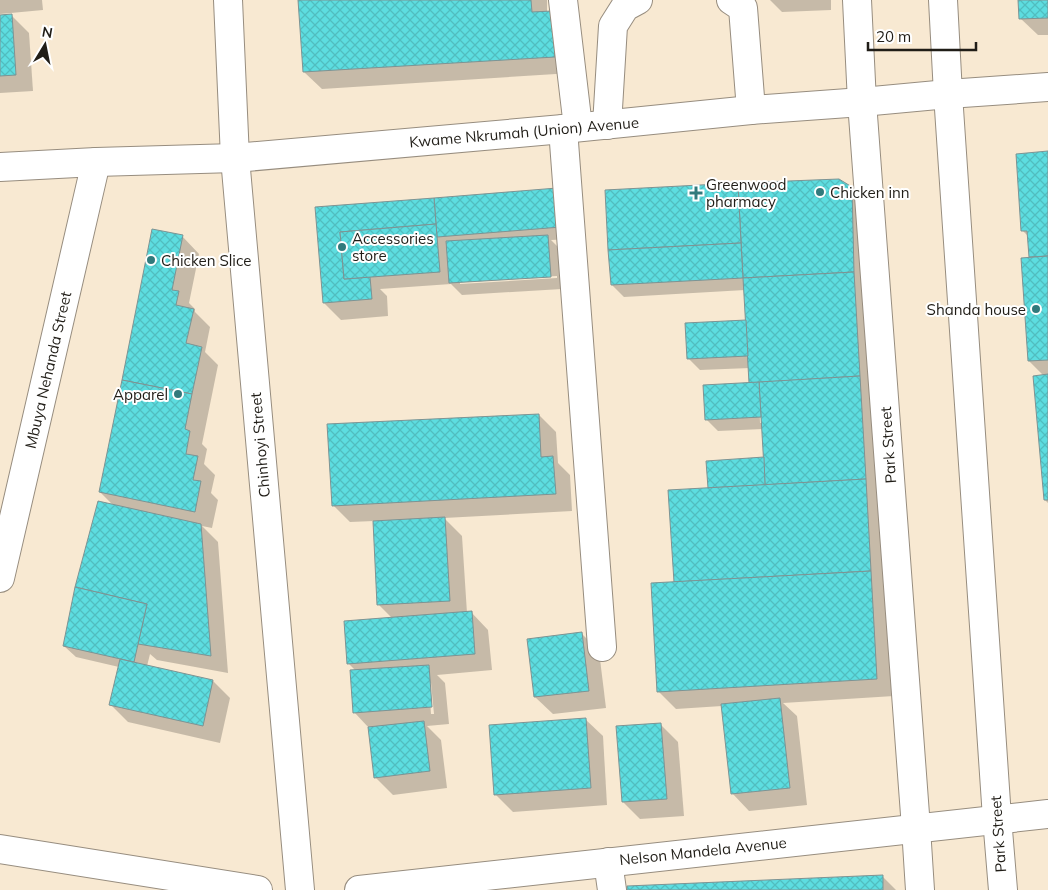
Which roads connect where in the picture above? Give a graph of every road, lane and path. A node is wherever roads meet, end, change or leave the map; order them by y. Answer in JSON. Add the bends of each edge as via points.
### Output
{"nodes":[{"id":1,"x":228,"y":0,"type":"edge"},
{"id":2,"x":563,"y":0,"type":"edge"},
{"id":3,"x":638,"y":0,"type":"edge"},
{"id":4,"x":732,"y":0,"type":"edge"},
{"id":5,"x":857,"y":0,"type":"edge"},
{"id":6,"x":943,"y":0,"type":"edge"},
{"id":7,"x":1048,"y":87,"type":"edge"},
{"id":8,"x":948,"y":94,"type":"junction"},
{"id":9,"x":862,"y":102,"type":"junction"},
{"id":10,"x":751,"y":110,"type":"junction"},
{"id":11,"x":607,"y":125,"type":"junction"},
{"id":12,"x":570,"y":128,"type":"junction"},
{"id":13,"x":235,"y":158,"type":"junction"},
{"id":14,"x":96,"y":162,"type":"junction"},
{"id":15,"x":0,"y":167,"type":"edge"},
{"id":16,"x":0,"y":578,"type":"edge"},
{"id":17,"x":602,"y":647,"type":"dead end"},
{"id":18,"x":1048,"y":814,"type":"edge"},
{"id":19,"x":997,"y":818,"type":"junction"},
{"id":20,"x":916,"y":828,"type":"junction"},
{"id":21,"x":0,"y":849,"type":"edge"},
{"id":22,"x":608,"y":862,"type":"junction"},
{"id":23,"x":258,"y":890,"type":"edge"},
{"id":24,"x":300,"y":890,"type":"edge"},
{"id":25,"x":359,"y":890,"type":"edge"},
{"id":26,"x":612,"y":890,"type":"edge"},
{"id":27,"x":920,"y":890,"type":"edge"},
{"id":28,"x":1003,"y":890,"type":"edge"}],
"edges":[{"from":1,"to":13,"type":"street","name":"Chinhoyi Street"},
{"from":2,"to":12,"type":"street"},
{"from":3,"to":11,"type":"street","via":[[625,7],[613,26]]},
{"from":4,"to":10,"type":"street","via":[[743,8]]},
{"from":5,"to":9,"type":"street","name":"Park Street"},
{"from":6,"to":8,"type":"street","name":"Park Street"},
{"from":7,"to":8,"type":"street","name":"Kwame Nkrumah (Union) Avenue"},
{"from":8,"to":9,"type":"street","name":"Kwame Nkrumah (Union) Avenue"},
{"from":8,"to":19,"type":"street","name":"Park Street"},
{"from":9,"to":10,"type":"street","name":"Kwame Nkrumah (Union) Avenue"},
{"from":9,"to":20,"type":"street","name":"Park Street"},
{"from":10,"to":11,"type":"street","name":"Kwame Nkrumah (Union) Avenue"},
{"from":11,"to":12,"type":"street","name":"Kwame Nkrumah (Union) Avenue"},
{"from":12,"to":13,"type":"street","name":"Kwame Nkrumah (Union) Avenue"},
{"from":12,"to":17,"type":"street"},
{"from":13,"to":14,"type":"street","name":"Kwame Nkrumah (Union) Avenue"},
{"from":13,"to":24,"type":"street","name":"Chinhoyi Street"},
{"from":14,"to":15,"type":"street","name":"Kwame Nkrumah (Union) Avenue"},
{"from":14,"to":16,"type":"street","name":"Mbuya Nehanda Street"},
{"from":18,"to":19,"type":"street","name":"Nelson Mandela Avenue"},
{"from":19,"to":20,"type":"street","name":"Nelson Mandela Avenue"},
{"from":19,"to":28,"type":"street","name":"Park Street"},
{"from":20,"to":22,"type":"street","name":"Nelson Mandela Avenue"},
{"from":20,"to":27,"type":"street","name":"Park Street"},
{"from":21,"to":23,"type":"street"},
{"from":22,"to":25,"type":"street","name":"Nelson Mandela Avenue"},
{"from":22,"to":26,"type":"street"}]}
